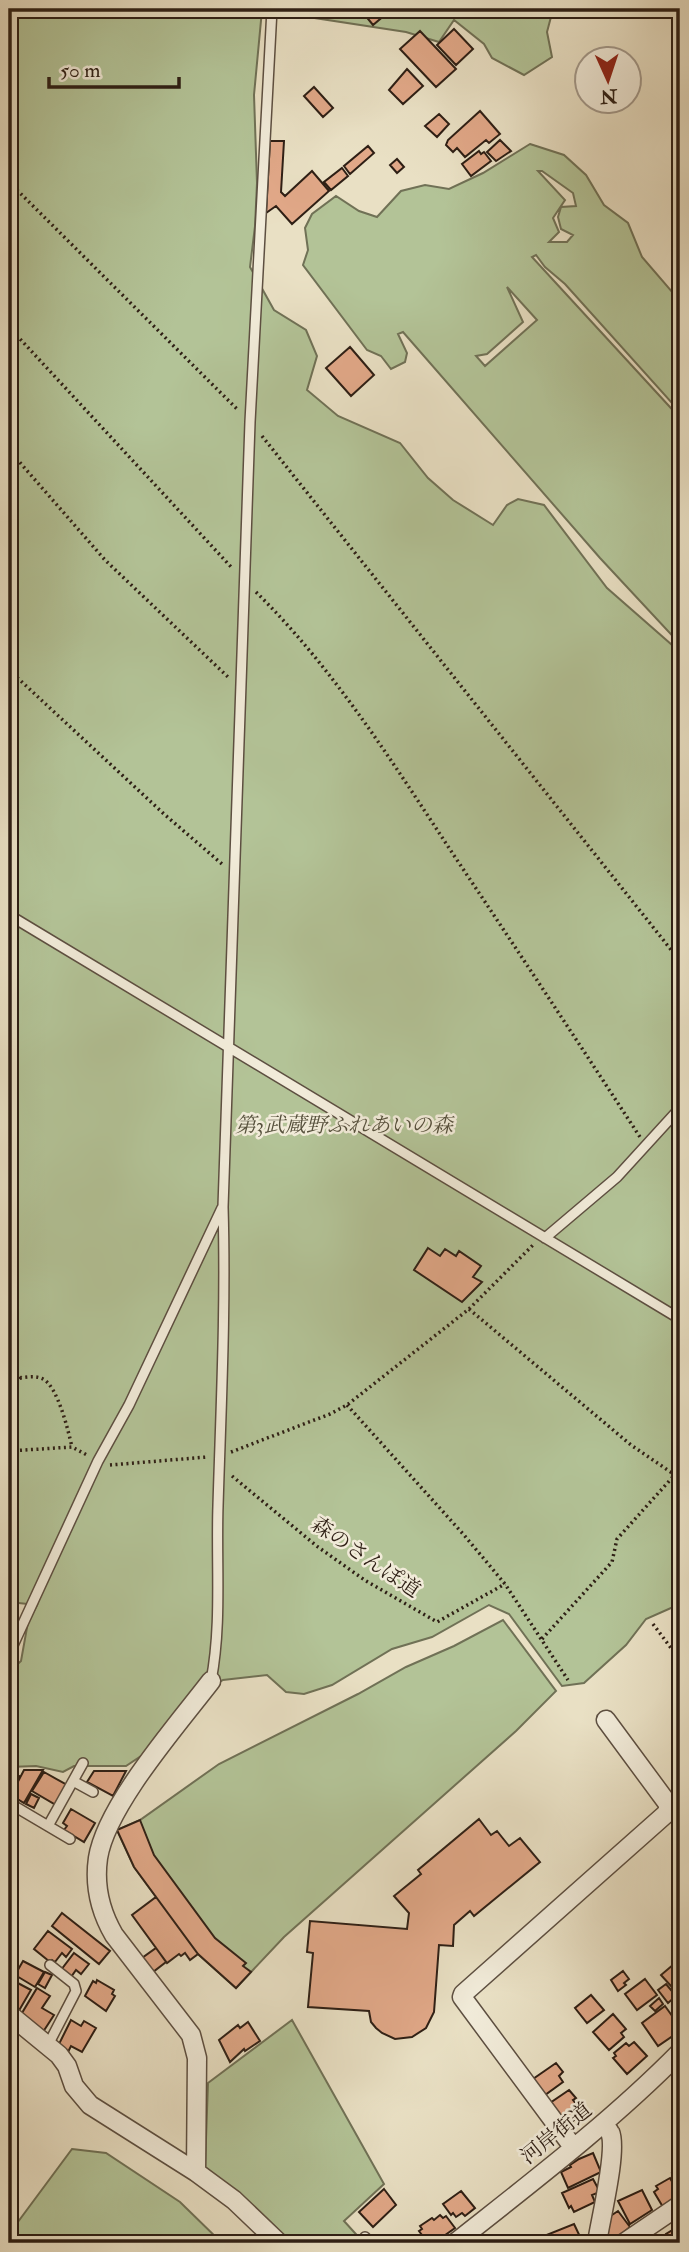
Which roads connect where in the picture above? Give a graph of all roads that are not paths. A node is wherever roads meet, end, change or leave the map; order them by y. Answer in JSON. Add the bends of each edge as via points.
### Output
{"nodes":[{"id":1,"x":272,"y":9,"type":"edge"},
{"id":2,"x":9,"y":915,"type":"edge"},
{"id":3,"x":229,"y":1046,"type":"junction"},
{"id":4,"x":680,"y":1108,"type":"edge"},
{"id":5,"x":223,"y":1207,"type":"junction"},
{"id":6,"x":543,"y":1237,"type":"junction"},
{"id":7,"x":680,"y":1319,"type":"edge"},
{"id":8,"x":9,"y":1654,"type":"edge"},
{"id":9,"x":211,"y":1681,"type":"joint"},
{"id":10,"x":606,"y":1720,"type":"dead end"},
{"id":11,"x":83,"y":1763,"type":"dead end"},
{"id":12,"x":73,"y":1782,"type":"junction"},
{"id":13,"x":93,"y":1792,"type":"dead end"},
{"id":14,"x":9,"y":1803,"type":"edge"},
{"id":15,"x":48,"y":1826,"type":"junction"},
{"id":16,"x":70,"y":1839,"type":"dead end"},
{"id":17,"x":50,"y":1965,"type":"dead end"},
{"id":18,"x":9,"y":2014,"type":"edge"},
{"id":19,"x":48,"y":2045,"type":"junction"},
{"id":20,"x":680,"y":2052,"type":"edge"},
{"id":21,"x":603,"y":2124,"type":"junction"},
{"id":22,"x":573,"y":2147,"type":"junction"},
{"id":23,"x":196,"y":2172,"type":"junction"},
{"id":24,"x":680,"y":2205,"type":"edge"},
{"id":25,"x":279,"y":2243,"type":"edge"},
{"id":26,"x":455,"y":2243,"type":"edge"},
{"id":27,"x":597,"y":2243,"type":"edge"},
{"id":28,"x":624,"y":2243,"type":"edge"}],
"edges":[{"from":1,"to":3,"type":"lane","via":[[250,422]]},
{"from":2,"to":3,"type":"lane"},
{"from":3,"to":5,"type":"lane"},
{"from":3,"to":6,"type":"lane"},
{"from":4,"to":6,"type":"lane","via":[[617,1177]]},
{"from":5,"to":8,"type":"lane"},
{"from":5,"to":9,"type":"lane","via":[[226,1290],[217,1648]]},
{"from":6,"to":7,"type":"lane"},
{"from":9,"to":23,"type":"street","via":[[114,1815],[98,1858],[97,1883],[114,1936],[194,2043]]},
{"from":10,"to":22,"type":"street","via":[[668,1804],[668,1812],[462,1997]]},
{"from":11,"to":12,"type":"lane"},
{"from":12,"to":13,"type":"lane"},
{"from":12,"to":15,"type":"lane"},
{"from":14,"to":15,"type":"lane"},
{"from":15,"to":16,"type":"lane"},
{"from":17,"to":19,"type":"lane","via":[[74,1984],[76,1991]]},
{"from":18,"to":19,"type":"street"},
{"from":19,"to":23,"type":"street","via":[[67,2066],[74,2086],[90,2105]]},
{"from":20,"to":21,"type":"street","name":"河岸街道"},
{"from":21,"to":22,"type":"street","name":"河岸街道"},
{"from":21,"to":27,"type":"street","via":[[611,2142]]},
{"from":22,"to":26,"type":"street","name":"河岸街道"},
{"from":23,"to":25,"type":"street"},
{"from":24,"to":28,"type":"street"}]}
